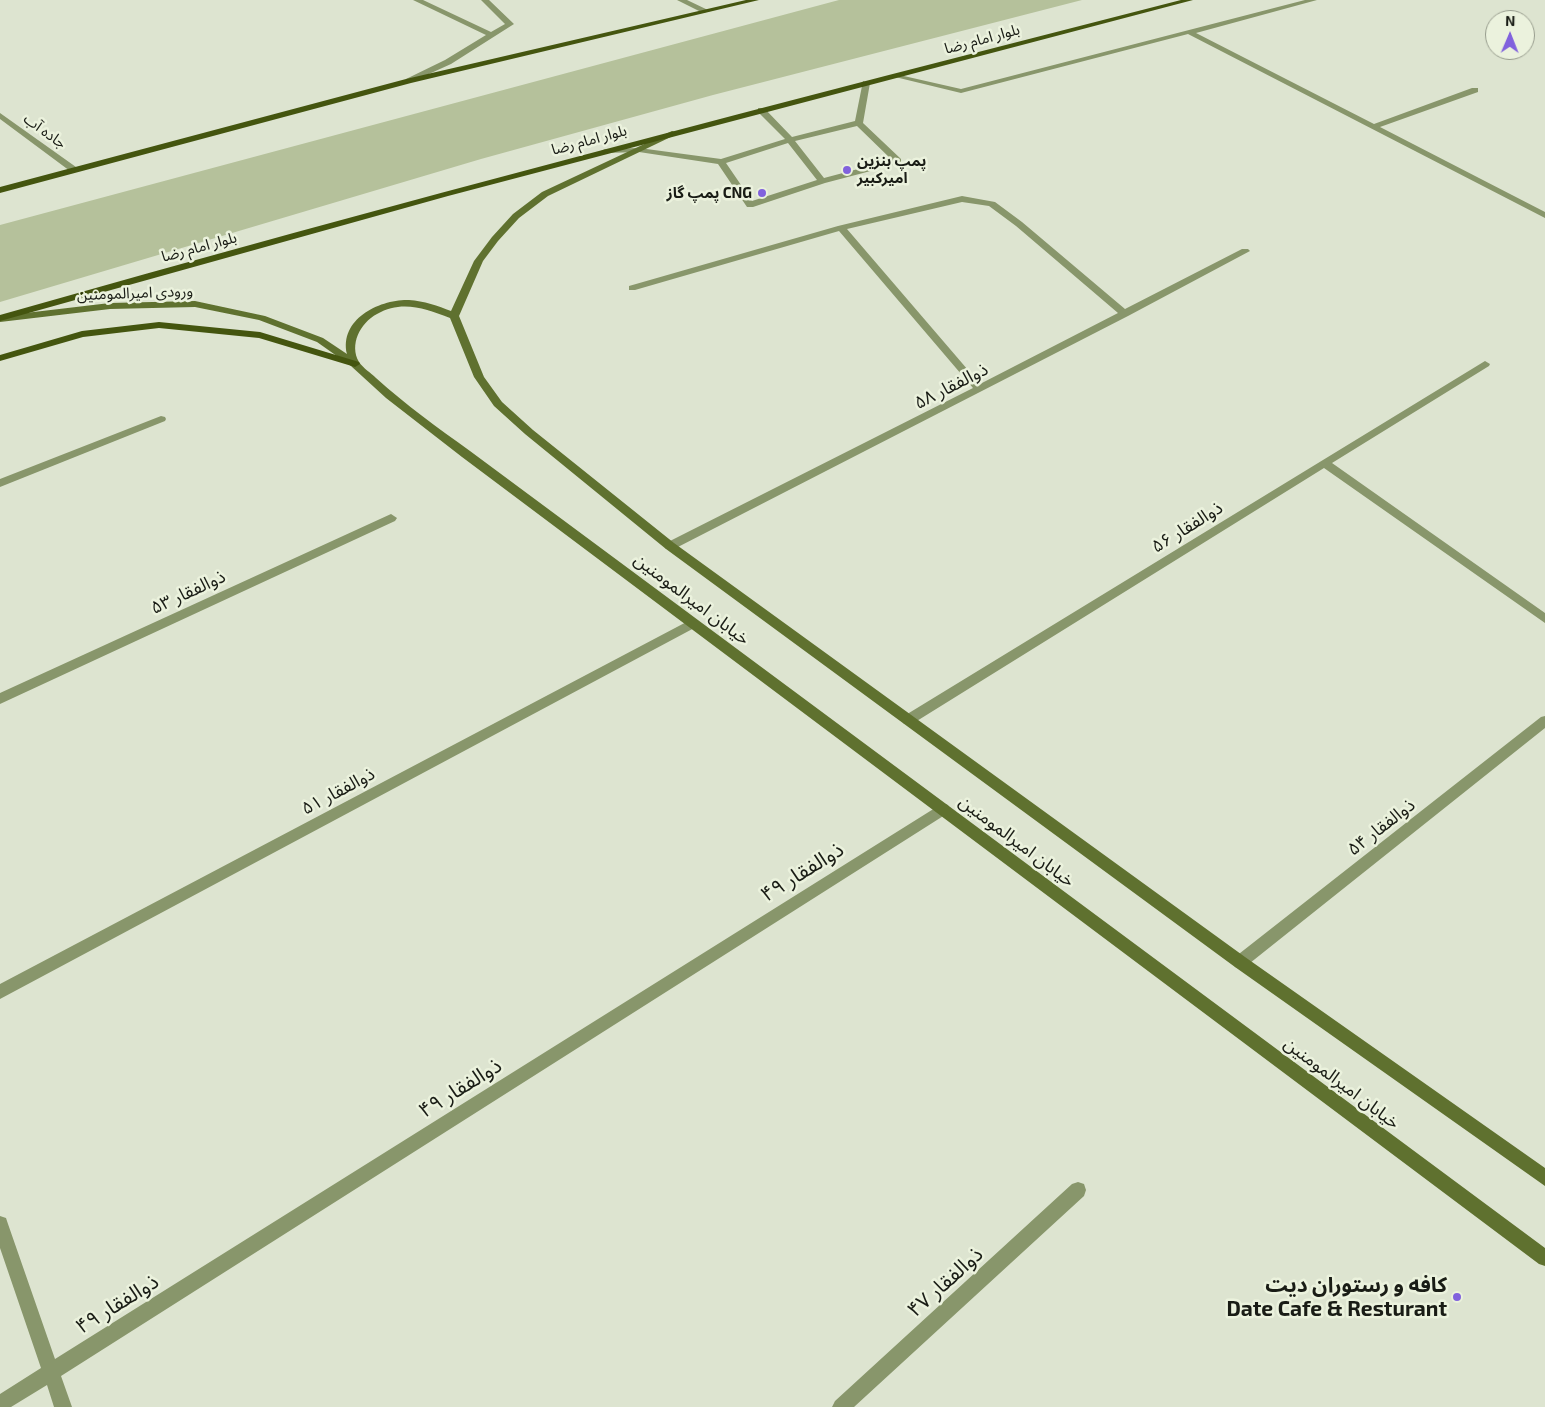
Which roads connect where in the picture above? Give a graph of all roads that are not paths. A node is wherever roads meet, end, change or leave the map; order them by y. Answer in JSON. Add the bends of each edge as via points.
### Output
{"nodes":[{"id":1,"x":417,"y":0,"type":"edge"},
{"id":2,"x":487,"y":0,"type":"edge"},
{"id":3,"x":681,"y":0,"type":"edge"},
{"id":4,"x":755,"y":0,"type":"edge"},
{"id":5,"x":1189,"y":0,"type":"edge"},
{"id":6,"x":1313,"y":0,"type":"edge"},
{"id":7,"x":706,"y":11,"type":"junction"},
{"id":8,"x":1191,"y":33,"type":"junction"},
{"id":9,"x":492,"y":35,"type":"junction"},
{"id":10,"x":895,"y":76,"type":"junction"},
{"id":11,"x":409,"y":81,"type":"junction"},
{"id":12,"x":866,"y":83,"type":"junction"},
{"id":13,"x":1475,"y":90,"type":"dead end"},
{"id":14,"x":761,"y":110,"type":"junction"},
{"id":15,"x":0,"y":115,"type":"edge"},
{"id":16,"x":860,"y":123,"type":"junction"},
{"id":17,"x":1373,"y":127,"type":"junction"},
{"id":18,"x":682,"y":130,"type":"junction"},
{"id":19,"x":790,"y":140,"type":"junction"},
{"id":20,"x":639,"y":150,"type":"junction"},
{"id":21,"x":602,"y":151,"type":"junction"},
{"id":22,"x":721,"y":162,"type":"junction"},
{"id":23,"x":73,"y":169,"type":"junction"},
{"id":24,"x":822,"y":181,"type":"junction"},
{"id":25,"x":0,"y":190,"type":"edge"},
{"id":26,"x":1545,"y":216,"type":"edge"},
{"id":27,"x":841,"y":228,"type":"junction"},
{"id":28,"x":1245,"y":251,"type":"dead end"},
{"id":29,"x":632,"y":288,"type":"dead end"},
{"id":30,"x":1125,"y":314,"type":"junction"},
{"id":31,"x":454,"y":316,"type":"junction"},
{"id":32,"x":0,"y":319,"type":"edge"},
{"id":33,"x":0,"y":358,"type":"edge"},
{"id":34,"x":355,"y":364,"type":"junction"},
{"id":35,"x":1485,"y":364,"type":"dead end"},
{"id":36,"x":979,"y":389,"type":"junction"},
{"id":37,"x":161,"y":419,"type":"dead end"},
{"id":38,"x":466,"y":454,"type":"joint"},
{"id":39,"x":1324,"y":463,"type":"junction"},
{"id":40,"x":0,"y":483,"type":"edge"},
{"id":41,"x":391,"y":518,"type":"dead end"},
{"id":42,"x":670,"y":546,"type":"junction"},
{"id":43,"x":1545,"y":619,"type":"edge"},
{"id":44,"x":694,"y":623,"type":"junction"},
{"id":45,"x":0,"y":699,"type":"edge"},
{"id":46,"x":908,"y":720,"type":"junction"},
{"id":47,"x":1545,"y":721,"type":"edge"},
{"id":48,"x":943,"y":809,"type":"junction"},
{"id":49,"x":1240,"y":962,"type":"junction"},
{"id":50,"x":0,"y":992,"type":"edge"},
{"id":51,"x":1545,"y":1178,"type":"edge"},
{"id":52,"x":1078,"y":1190,"type":"dead end"},
{"id":53,"x":0,"y":1224,"type":"edge"},
{"id":54,"x":1545,"y":1258,"type":"edge"},
{"id":55,"x":51,"y":1372,"type":"junction"},
{"id":56,"x":0,"y":1404,"type":"edge"},
{"id":57,"x":63,"y":1407,"type":"edge"},
{"id":58,"x":841,"y":1407,"type":"edge"}],
"edges":[{"from":1,"to":9,"type":"street"},
{"from":2,"to":9,"type":"street","via":[[510,24]]},
{"from":3,"to":7,"type":"street"},
{"from":4,"to":7,"type":"main road"},
{"from":5,"to":10,"type":"main road","name":"بلوار امام رضا"},
{"from":6,"to":8,"type":"street"},
{"from":7,"to":11,"type":"main road"},
{"from":8,"to":10,"type":"street","via":[[961,91]]},
{"from":8,"to":17,"type":"street"},
{"from":9,"to":11,"type":"street"},
{"from":10,"to":12,"type":"main road","name":"بلوار امام رضا"},
{"from":11,"to":23,"type":"main road"},
{"from":12,"to":14,"type":"main road","name":"بلوار امام رضا"},
{"from":12,"to":16,"type":"street"},
{"from":13,"to":17,"type":"street"},
{"from":14,"to":18,"type":"main road","name":"بلوار امام رضا"},
{"from":14,"to":19,"type":"street"},
{"from":15,"to":23,"type":"street","name":"جاده آب"},
{"from":16,"to":19,"type":"street"},
{"from":16,"to":24,"type":"street","via":[[898,160]]},
{"from":17,"to":26,"type":"street"},
{"from":18,"to":20,"type":"main road"},
{"from":18,"to":21,"type":"main road","name":"بلوار امام رضا"},
{"from":19,"to":22,"type":"street"},
{"from":19,"to":24,"type":"street"},
{"from":20,"to":21,"type":"street"},
{"from":20,"to":22,"type":"street"},
{"from":20,"to":31,"type":"main road","via":[[545,194],[516,216],[479,261]]},
{"from":21,"to":32,"type":"main road","name":"بلوار امام رضا"},
{"from":22,"to":24,"type":"street","via":[[750,205]]},
{"from":23,"to":25,"type":"main road"},
{"from":27,"to":29,"type":"street"},
{"from":27,"to":30,"type":"street","via":[[962,199],[992,204]]},
{"from":27,"to":36,"type":"street"},
{"from":28,"to":30,"type":"street","name":"ذوالفقار ۵۸"},
{"from":30,"to":36,"type":"street","name":"ذوالفقار ۵۸"},
{"from":31,"to":34,"type":"main road","via":[[420,304],[404,303],[378,309],[362,319],[353,331],[350,354]]},
{"from":31,"to":42,"type":"main road","name":"خیابان امیرالمومنین","via":[[479,377],[498,404]]},
{"from":32,"to":34,"type":"main road","name":"ورودی امیرالمومنین","via":[[110,306],[195,304],[262,318],[320,340]]},
{"from":33,"to":34,"type":"main road","via":[[82,334],[159,325],[260,335]]},
{"from":34,"to":38,"type":"main road","name":"ورودی امیرالمومنین","via":[[390,396]]},
{"from":35,"to":39,"type":"street","name":"ذوالفقار ۵۶"},
{"from":36,"to":42,"type":"street","name":"ذوالفقار ۵۸"},
{"from":37,"to":40,"type":"street"},
{"from":38,"to":44,"type":"main road","name":"خیابان امیرالمومنین"},
{"from":39,"to":43,"type":"street"},
{"from":39,"to":46,"type":"street","name":"ذوالفقار ۵۶"},
{"from":41,"to":45,"type":"street","name":"ذوالفقار ۵۳"},
{"from":42,"to":46,"type":"main road","name":"خیابان امیرالمومنین"},
{"from":44,"to":48,"type":"main road","name":"خیابان امیرالمومنین"},
{"from":44,"to":50,"type":"street","name":"ذوالفقار ۵۱"},
{"from":46,"to":49,"type":"main road","name":"خیابان امیرالمومنین"},
{"from":47,"to":49,"type":"street","name":"ذوالفقار ۵۴"},
{"from":48,"to":54,"type":"main road","name":"خیابان امیرالمومنین"},
{"from":48,"to":55,"type":"street","name":"ذوالفقار ۴۹"},
{"from":49,"to":51,"type":"main road","name":"خیابان امیرالمومنین"},
{"from":52,"to":58,"type":"street","name":"ذوالفقار ۴۷"},
{"from":53,"to":55,"type":"street"},
{"from":55,"to":56,"type":"street","name":"ذوالفقار ۴۹"},
{"from":55,"to":57,"type":"street"}]}
